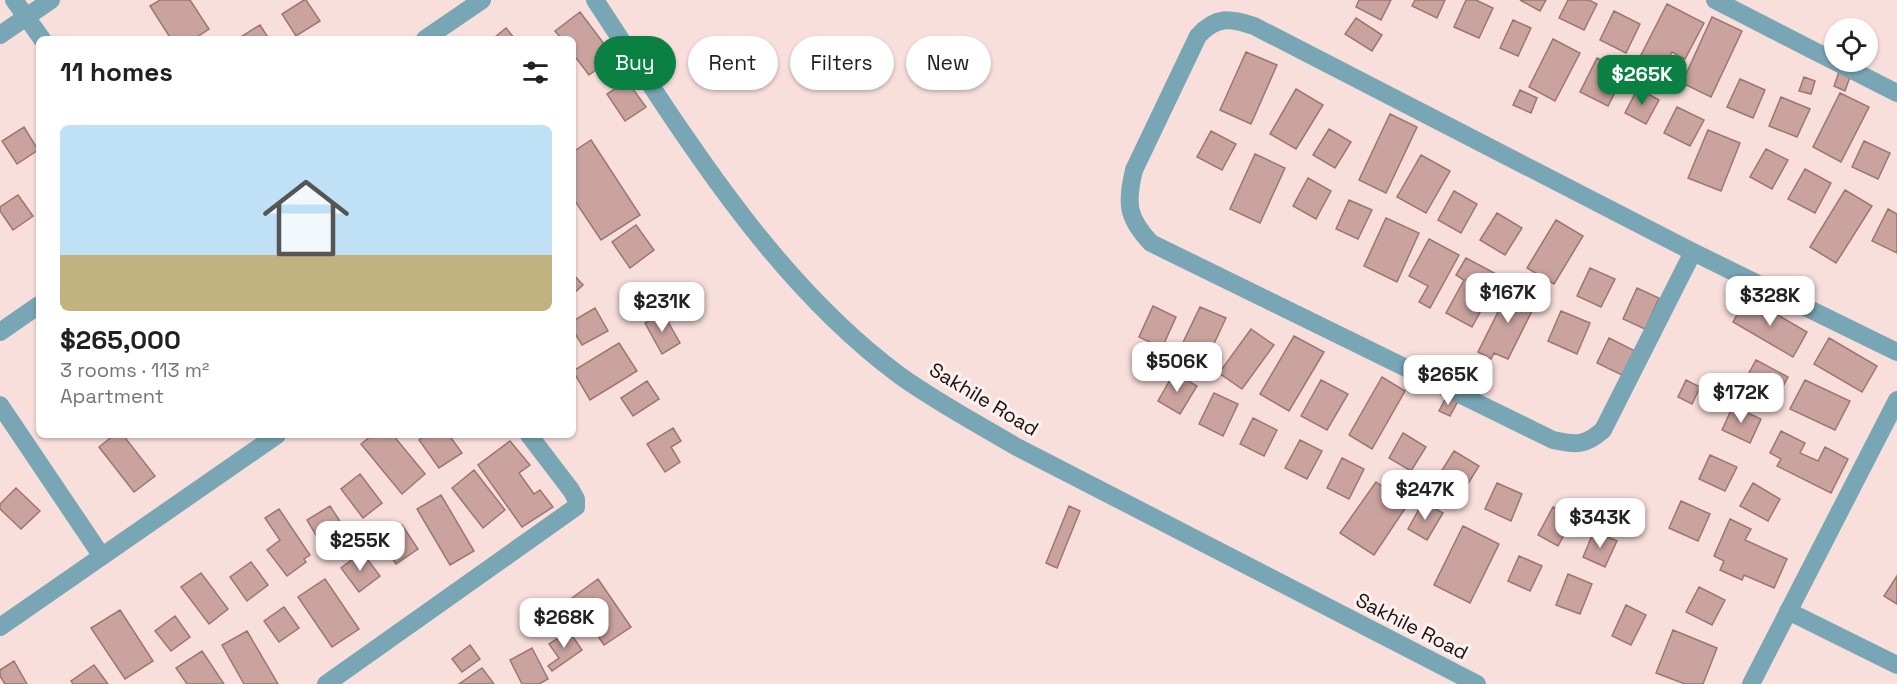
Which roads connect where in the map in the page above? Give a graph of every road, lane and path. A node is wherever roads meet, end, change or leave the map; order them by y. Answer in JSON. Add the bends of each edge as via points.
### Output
{"nodes":[{"id":1,"x":14,"y":0,"type":"edge"},
{"id":2,"x":51,"y":0,"type":"edge"},
{"id":3,"x":482,"y":0,"type":"edge"},
{"id":4,"x":595,"y":0,"type":"edge"},
{"id":5,"x":1715,"y":0,"type":"edge"},
{"id":6,"x":27,"y":18,"type":"junction"},
{"id":7,"x":0,"y":35,"type":"edge"},
{"id":8,"x":40,"y":36,"type":"edge"},
{"id":9,"x":429,"y":36,"type":"edge"},
{"id":10,"x":1824,"y":55,"type":"edge"},
{"id":11,"x":1856,"y":72,"type":"edge"},
{"id":12,"x":1897,"y":93,"type":"edge"},
{"id":13,"x":1693,"y":252,"type":"junction"},
{"id":14,"x":36,"y":307,"type":"edge"},
{"id":15,"x":0,"y":332,"type":"edge"},
{"id":16,"x":1897,"y":352,"type":"edge"},
{"id":17,"x":1897,"y":400,"type":"edge"},
{"id":18,"x":0,"y":405,"type":"edge"},
{"id":19,"x":273,"y":438,"type":"edge"},
{"id":20,"x":531,"y":438,"type":"edge"},
{"id":21,"x":101,"y":555,"type":"junction"},
{"id":22,"x":1788,"y":612,"type":"junction"},
{"id":23,"x":0,"y":627,"type":"edge"},
{"id":24,"x":1897,"y":665,"type":"edge"},
{"id":25,"x":326,"y":684,"type":"edge"},
{"id":26,"x":1477,"y":684,"type":"edge"},
{"id":27,"x":1750,"y":684,"type":"edge"}],
"edges":[{"from":1,"to":6,"type":"street"},
{"from":2,"to":6,"type":"street"},
{"from":3,"to":9,"type":"street"},
{"from":4,"to":26,"type":"street","name":"Sakhile Road","via":[[700,159],[789,272],[853,336],[899,374],[1015,446]]},
{"from":5,"to":10,"type":"street"},
{"from":6,"to":7,"type":"street"},
{"from":6,"to":8,"type":"street"},
{"from":11,"to":12,"type":"street"},
{"from":13,"to":13,"type":"street","via":[[1238,21],[1220,20],[1208,25],[1198,36],[1134,170],[1129,189],[1129,207],[1136,227],[1151,243],[1553,440],[1567,443],[1592,440],[1604,430]]},
{"from":13,"to":16,"type":"street"},
{"from":14,"to":15,"type":"street"},
{"from":17,"to":22,"type":"street"},
{"from":18,"to":21,"type":"street"},
{"from":19,"to":21,"type":"street"},
{"from":20,"to":25,"type":"street","via":[[571,490],[576,507]]},
{"from":21,"to":23,"type":"street"},
{"from":22,"to":24,"type":"street"},
{"from":22,"to":27,"type":"street"}]}
